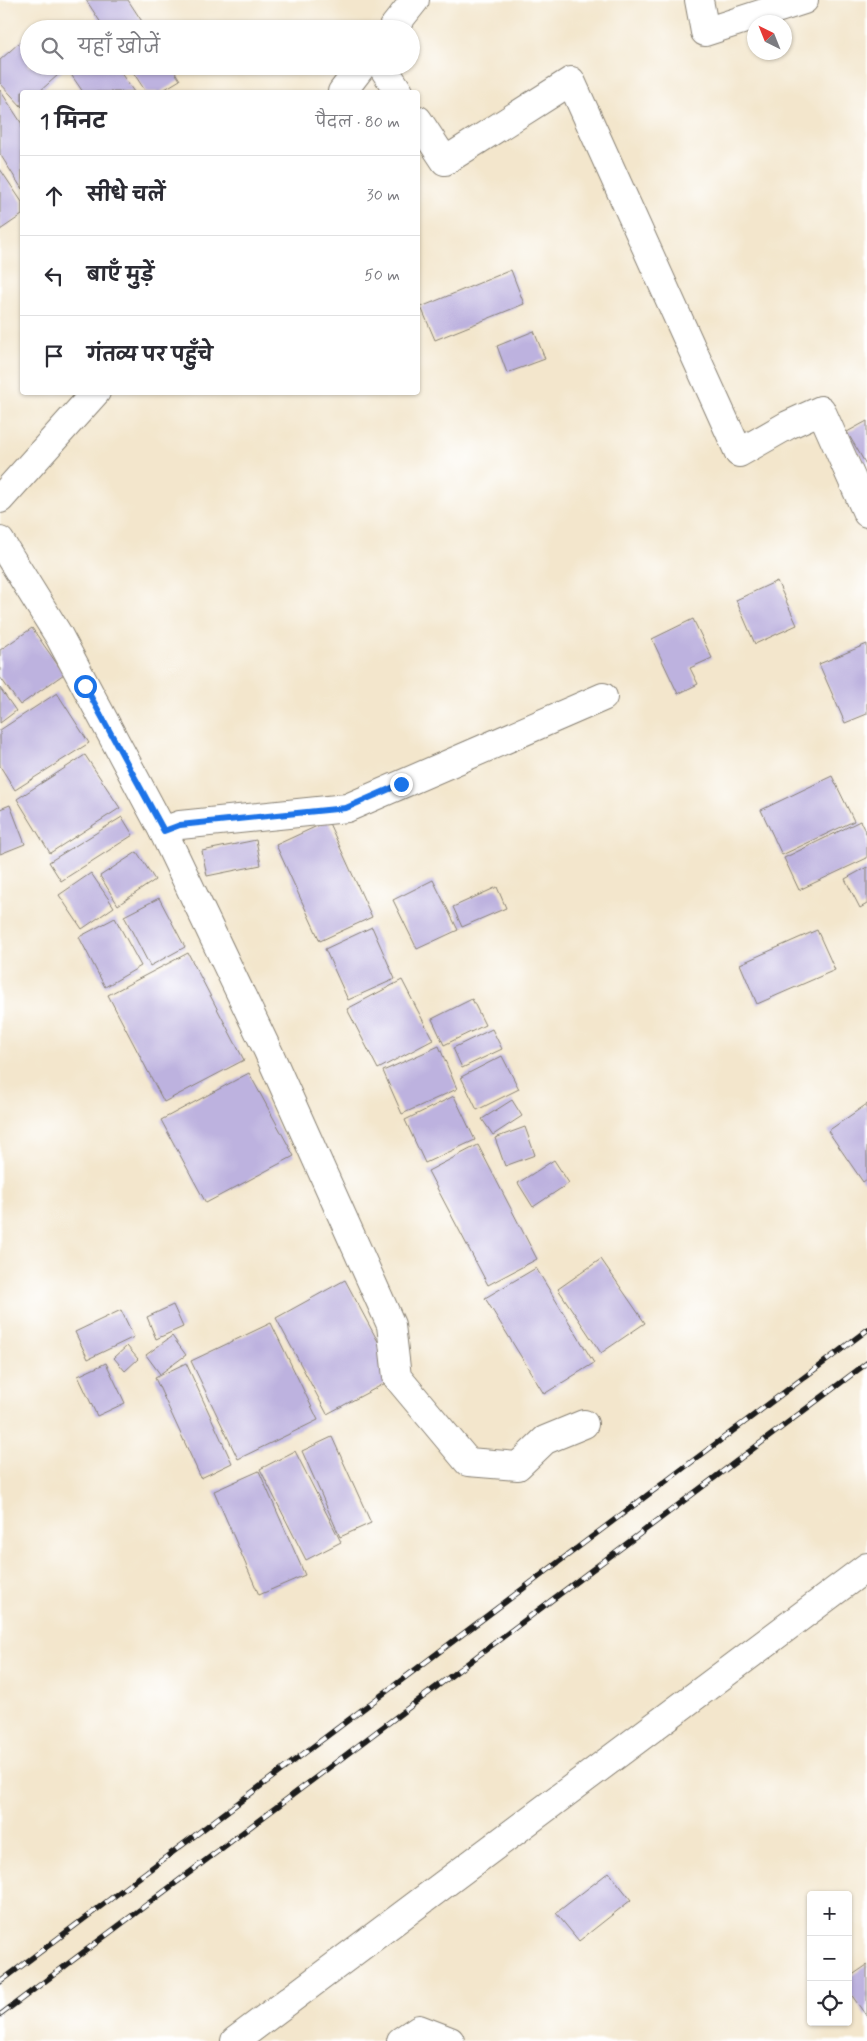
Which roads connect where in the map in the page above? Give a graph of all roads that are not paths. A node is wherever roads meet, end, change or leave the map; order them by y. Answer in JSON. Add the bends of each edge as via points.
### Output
{"nodes":[{"id":1,"x":415,"y":0,"type":"edge"},
{"id":2,"x":699,"y":0,"type":"edge"},
{"id":3,"x":804,"y":0,"type":"edge"},
{"id":4,"x":399,"y":20,"type":"edge"},
{"id":5,"x":355,"y":75,"type":"edge"},
{"id":6,"x":388,"y":75,"type":"edge"},
{"id":7,"x":344,"y":90,"type":"edge"},
{"id":8,"x":398,"y":90,"type":"edge"},
{"id":9,"x":420,"y":123,"type":"edge"},
{"id":10,"x":93,"y":395,"type":"edge"},
{"id":11,"x":0,"y":499,"type":"edge"},
{"id":12,"x":867,"y":513,"type":"edge"},
{"id":13,"x":0,"y":541,"type":"edge"},
{"id":14,"x":603,"y":697,"type":"dead end"},
{"id":15,"x":164,"y":831,"type":"junction"},
{"id":16,"x":584,"y":1424,"type":"dead end"},
{"id":17,"x":867,"y":1567,"type":"edge"},
{"id":18,"x":235,"y":2041,"type":"edge"},
{"id":19,"x":401,"y":2041,"type":"edge"},
{"id":20,"x":450,"y":2041,"type":"edge"}],
"edges":[{"from":1,"to":4,"type":"street"},
{"from":2,"to":3,"type":"street","via":[[705,32]]},
{"from":5,"to":7,"type":"street"},
{"from":6,"to":8,"type":"street"},
{"from":9,"to":12,"type":"street","via":[[444,161],[571,81],[739,453],[788,424],[821,410]]},
{"from":10,"to":11,"type":"street"},
{"from":13,"to":15,"type":"street","via":[[59,636]]},
{"from":14,"to":15,"type":"street","via":[[346,808],[180,825]]},
{"from":15,"to":16,"type":"street","via":[[391,1325],[397,1377],[468,1462],[518,1466],[545,1440]]},
{"from":17,"to":18,"type":"street"},
{"from":19,"to":20,"type":"street","via":[[419,2029]]}]}
